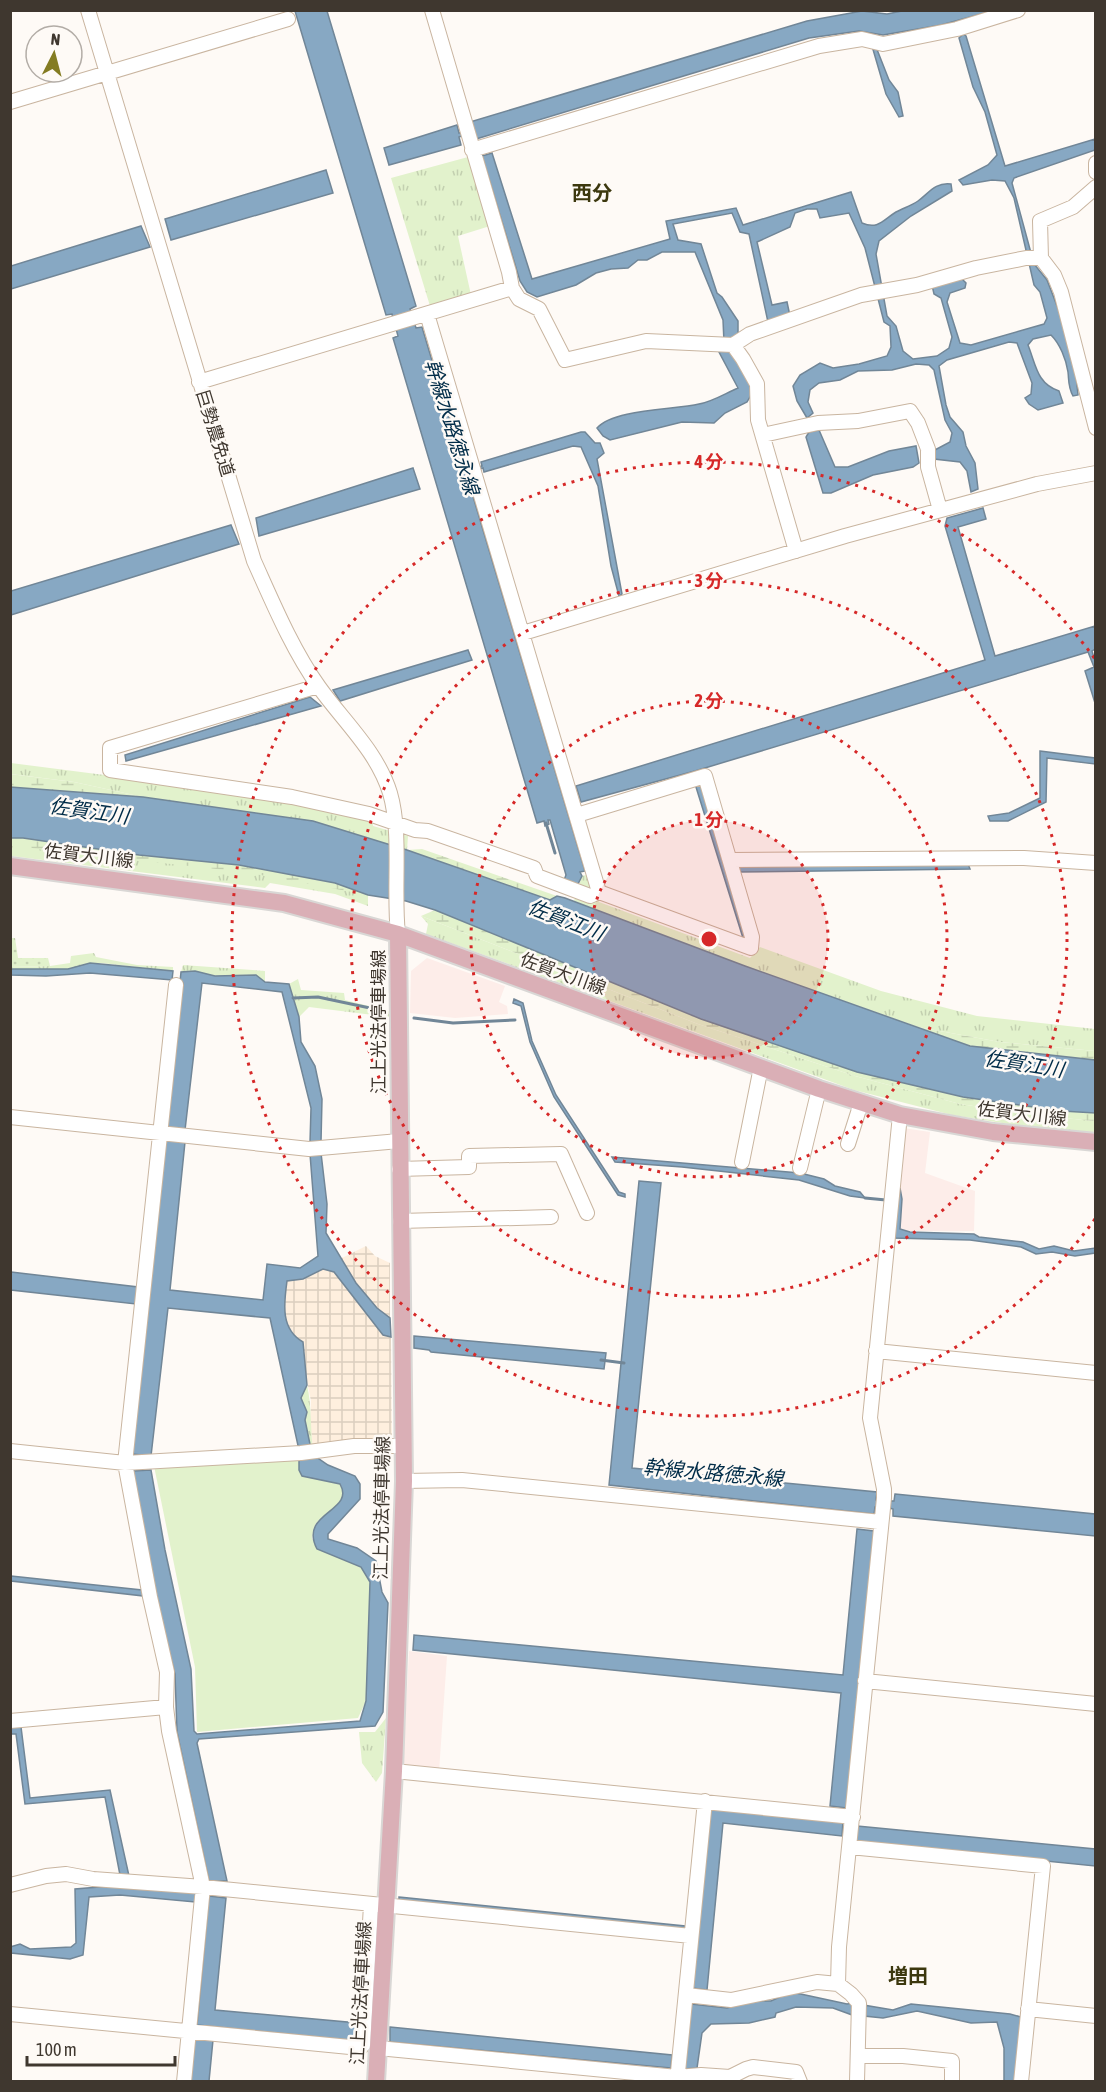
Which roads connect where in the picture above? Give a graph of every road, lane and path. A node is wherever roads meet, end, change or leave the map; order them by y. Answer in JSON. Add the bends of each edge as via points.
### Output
{"nodes":[{"id":1,"x":88,"y":10,"type":"edge"},
{"id":2,"x":432,"y":10,"type":"edge"},
{"id":3,"x":1018,"y":10,"type":"edge"},
{"id":4,"x":288,"y":19,"type":"dead end"},
{"id":5,"x":107,"y":73,"type":"junction"},
{"id":6,"x":10,"y":102,"type":"edge"},
{"id":7,"x":472,"y":150,"type":"junction"},
{"id":8,"x":1095,"y":163,"type":"edge"},
{"id":9,"x":1095,"y":172,"type":"edge"},
{"id":10,"x":1095,"y":188,"type":"edge"},
{"id":11,"x":1034,"y":258,"type":"junction"},
{"id":12,"x":512,"y":288,"type":"junction"},
{"id":13,"x":421,"y":316,"type":"junction"},
{"id":14,"x":733,"y":345,"type":"junction"},
{"id":15,"x":199,"y":382,"type":"junction"},
{"id":16,"x":1095,"y":428,"type":"edge"},
{"id":17,"x":763,"y":435,"type":"junction"},
{"id":18,"x":1095,"y":473,"type":"edge"},
{"id":19,"x":940,"y":510,"type":"junction"},
{"id":20,"x":796,"y":551,"type":"junction"},
{"id":21,"x":523,"y":633,"type":"junction"},
{"id":22,"x":318,"y":686,"type":"junction"},
{"id":23,"x":577,"y":815,"type":"junction"},
{"id":24,"x":395,"y":826,"type":"junction"},
{"id":25,"x":731,"y":860,"type":"junction"},
{"id":26,"x":1095,"y":863,"type":"edge"},
{"id":27,"x":10,"y":866,"type":"edge"},
{"id":28,"x":599,"y":892,"type":"junction"},
{"id":29,"x":398,"y":934,"type":"junction"},
{"id":30,"x":176,"y":985,"type":"dead end"},
{"id":31,"x":761,"y":1067,"type":"junction"},
{"id":32,"x":819,"y":1089,"type":"junction"},
{"id":33,"x":861,"y":1103,"type":"junction"},
{"id":34,"x":900,"y":1115,"type":"junction"},
{"id":35,"x":10,"y":1117,"type":"edge"},
{"id":36,"x":170,"y":1134,"type":"junction"},
{"id":37,"x":399,"y":1141,"type":"junction"},
{"id":38,"x":1095,"y":1142,"type":"edge"},
{"id":39,"x":848,"y":1144,"type":"dead end"},
{"id":40,"x":742,"y":1162,"type":"dead end"},
{"id":41,"x":800,"y":1168,"type":"dead end"},
{"id":42,"x":399,"y":1169,"type":"junction"},
{"id":43,"x":587,"y":1213,"type":"dead end"},
{"id":44,"x":551,"y":1217,"type":"dead end"},
{"id":45,"x":400,"y":1221,"type":"junction"},
{"id":46,"x":876,"y":1352,"type":"junction"},
{"id":47,"x":1095,"y":1373,"type":"edge"},
{"id":48,"x":403,"y":1446,"type":"junction"},
{"id":49,"x":10,"y":1451,"type":"edge"},
{"id":50,"x":136,"y":1463,"type":"junction"},
{"id":51,"x":404,"y":1481,"type":"junction"},
{"id":52,"x":883,"y":1510,"type":"junction"},
{"id":53,"x":865,"y":1682,"type":"junction"},
{"id":54,"x":1095,"y":1704,"type":"edge"},
{"id":55,"x":166,"y":1707,"type":"junction"},
{"id":56,"x":10,"y":1721,"type":"edge"},
{"id":57,"x":394,"y":1771,"type":"junction"},
{"id":58,"x":705,"y":1801,"type":"junction"},
{"id":59,"x":852,"y":1817,"type":"junction"},
{"id":60,"x":850,"y":1847,"type":"junction"},
{"id":61,"x":10,"y":1885,"type":"edge"},
{"id":62,"x":213,"y":1888,"type":"junction"},
{"id":63,"x":378,"y":1906,"type":"junction"},
{"id":64,"x":691,"y":1936,"type":"junction"},
{"id":65,"x":838,"y":1984,"type":"junction"},
{"id":66,"x":695,"y":1996,"type":"junction"},
{"id":67,"x":1028,"y":2009,"type":"junction"},
{"id":68,"x":10,"y":2013,"type":"edge"},
{"id":69,"x":1095,"y":2016,"type":"edge"},
{"id":70,"x":199,"y":2032,"type":"junction"},
{"id":71,"x":378,"y":2048,"type":"junction"},
{"id":72,"x":859,"y":2056,"type":"junction"},
{"id":73,"x":677,"y":2079,"type":"edge"},
{"id":74,"x":184,"y":2082,"type":"edge"},
{"id":75,"x":376,"y":2082,"type":"edge"},
{"id":76,"x":800,"y":2082,"type":"edge"},
{"id":77,"x":857,"y":2082,"type":"edge"},
{"id":78,"x":952,"y":2082,"type":"edge"},
{"id":79,"x":1021,"y":2082,"type":"edge"}],
"edges":[{"from":1,"to":5,"type":"street","name":"巨勢農免道"},
{"from":2,"to":7,"type":"street"},
{"from":3,"to":7,"type":"street","via":[[957,29],[883,44],[862,39],[819,46]]},
{"from":4,"to":5,"type":"street"},
{"from":5,"to":6,"type":"street"},
{"from":5,"to":15,"type":"street","name":"巨勢農免道"},
{"from":7,"to":12,"type":"street"},
{"from":8,"to":9,"type":"street"},
{"from":10,"to":11,"type":"street","via":[[1074,207],[1040,221]]},
{"from":11,"to":14,"type":"street","via":[[861,295],[750,334]]},
{"from":11,"to":16,"type":"street","via":[[1054,275],[1061,292]]},
{"from":12,"to":13,"type":"street"},
{"from":12,"to":14,"type":"street","via":[[519,299],[538,309],[565,360],[646,341]]},
{"from":13,"to":15,"type":"street"},
{"from":13,"to":21,"type":"street","via":[[474,470]]},
{"from":14,"to":17,"type":"street","via":[[757,384],[758,420]]},
{"from":15,"to":22,"type":"street","name":"巨勢農免道","via":[[254,561],[283,626]]},
{"from":17,"to":19,"type":"street","via":[[910,411],[928,449],[928,467]]},
{"from":17,"to":20,"type":"street"},
{"from":18,"to":19,"type":"street"},
{"from":19,"to":20,"type":"street"},
{"from":20,"to":21,"type":"street"},
{"from":21,"to":23,"type":"street"},
{"from":22,"to":24,"type":"street","name":"巨勢農免道","via":[[381,769],[391,795]]},
{"from":22,"to":24,"type":"street","via":[[110,748],[110,770],[292,797],[369,814]]},
{"from":23,"to":25,"type":"street","via":[[705,776]]},
{"from":23,"to":28,"type":"street"},
{"from":24,"to":28,"type":"street","via":[[428,831],[534,868],[537,876],[590,896]]},
{"from":24,"to":29,"type":"street","name":"巨勢農免道"},
{"from":25,"to":26,"type":"street","via":[[1024,858]]},
{"from":25,"to":28,"type":"street","via":[[752,937],[751,948]]},
{"from":27,"to":29,"type":"main road","name":"佐賀大川線","via":[[284,903]]},
{"from":29,"to":31,"type":"main road","name":"佐賀大川線"},
{"from":29,"to":37,"type":"main road","name":"江上光法停車場線"},
{"from":30,"to":36,"type":"street"},
{"from":31,"to":32,"type":"main road","name":"佐賀大川線"},
{"from":31,"to":40,"type":"street"},
{"from":32,"to":33,"type":"main road","name":"佐賀大川線"},
{"from":32,"to":41,"type":"street"},
{"from":33,"to":34,"type":"main road","name":"佐賀大川線"},
{"from":33,"to":39,"type":"street"},
{"from":34,"to":38,"type":"main road","name":"佐賀大川線","via":[[993,1132]]},
{"from":34,"to":46,"type":"street"},
{"from":35,"to":36,"type":"street"},
{"from":36,"to":37,"type":"street","via":[[309,1149]]},
{"from":36,"to":50,"type":"street","via":[[142,1295]]},
{"from":37,"to":42,"type":"main road","name":"江上光法停車場線"},
{"from":42,"to":43,"type":"street","via":[[469,1167],[469,1156],[561,1154]]},
{"from":42,"to":45,"type":"main road","name":"江上光法停車場線"},
{"from":44,"to":45,"type":"street"},
{"from":45,"to":48,"type":"main road","name":"江上光法停車場線"},
{"from":46,"to":47,"type":"street"},
{"from":46,"to":52,"type":"street","via":[[870,1418],[884,1489]]},
{"from":48,"to":50,"type":"street","via":[[354,1446]]},
{"from":48,"to":51,"type":"main road","name":"江上光法停車場線"},
{"from":49,"to":50,"type":"street"},
{"from":50,"to":55,"type":"street","via":[[150,1596],[167,1672]]},
{"from":51,"to":52,"type":"street","via":[[462,1480]]},
{"from":51,"to":57,"type":"main road","name":"江上光法停車場線"},
{"from":52,"to":53,"type":"street"},
{"from":53,"to":54,"type":"street"},
{"from":53,"to":59,"type":"street"},
{"from":55,"to":56,"type":"street"},
{"from":55,"to":62,"type":"street","via":[[169,1731]]},
{"from":57,"to":58,"type":"street"},
{"from":57,"to":63,"type":"main road","name":"江上光法停車場線"},
{"from":58,"to":59,"type":"street"},
{"from":58,"to":64,"type":"street"},
{"from":59,"to":60,"type":"street"},
{"from":60,"to":65,"type":"street"},
{"from":60,"to":67,"type":"street","via":[[1043,1866]]},
{"from":61,"to":62,"type":"street","via":[[66,1874]]},
{"from":62,"to":63,"type":"street"},
{"from":62,"to":70,"type":"street"},
{"from":63,"to":64,"type":"street"},
{"from":63,"to":70,"type":"street","via":[[360,2048]]},
{"from":63,"to":71,"type":"main road","name":"江上光法停車場線"},
{"from":64,"to":66,"type":"street"},
{"from":65,"to":66,"type":"street","via":[[817,1982],[731,2000]]},
{"from":65,"to":72,"type":"street","via":[[851,1994],[860,2010]]},
{"from":66,"to":73,"type":"street"},
{"from":67,"to":69,"type":"street"},
{"from":67,"to":79,"type":"street"},
{"from":68,"to":70,"type":"street"},
{"from":70,"to":74,"type":"street"},
{"from":71,"to":73,"type":"street"},
{"from":71,"to":75,"type":"main road","name":"江上光法停車場線"},
{"from":72,"to":77,"type":"street"},
{"from":72,"to":78,"type":"street","via":[[952,2061]]},
{"from":73,"to":76,"type":"street","via":[[700,2075],[730,2077],[753,2067],[796,2072]]}]}
